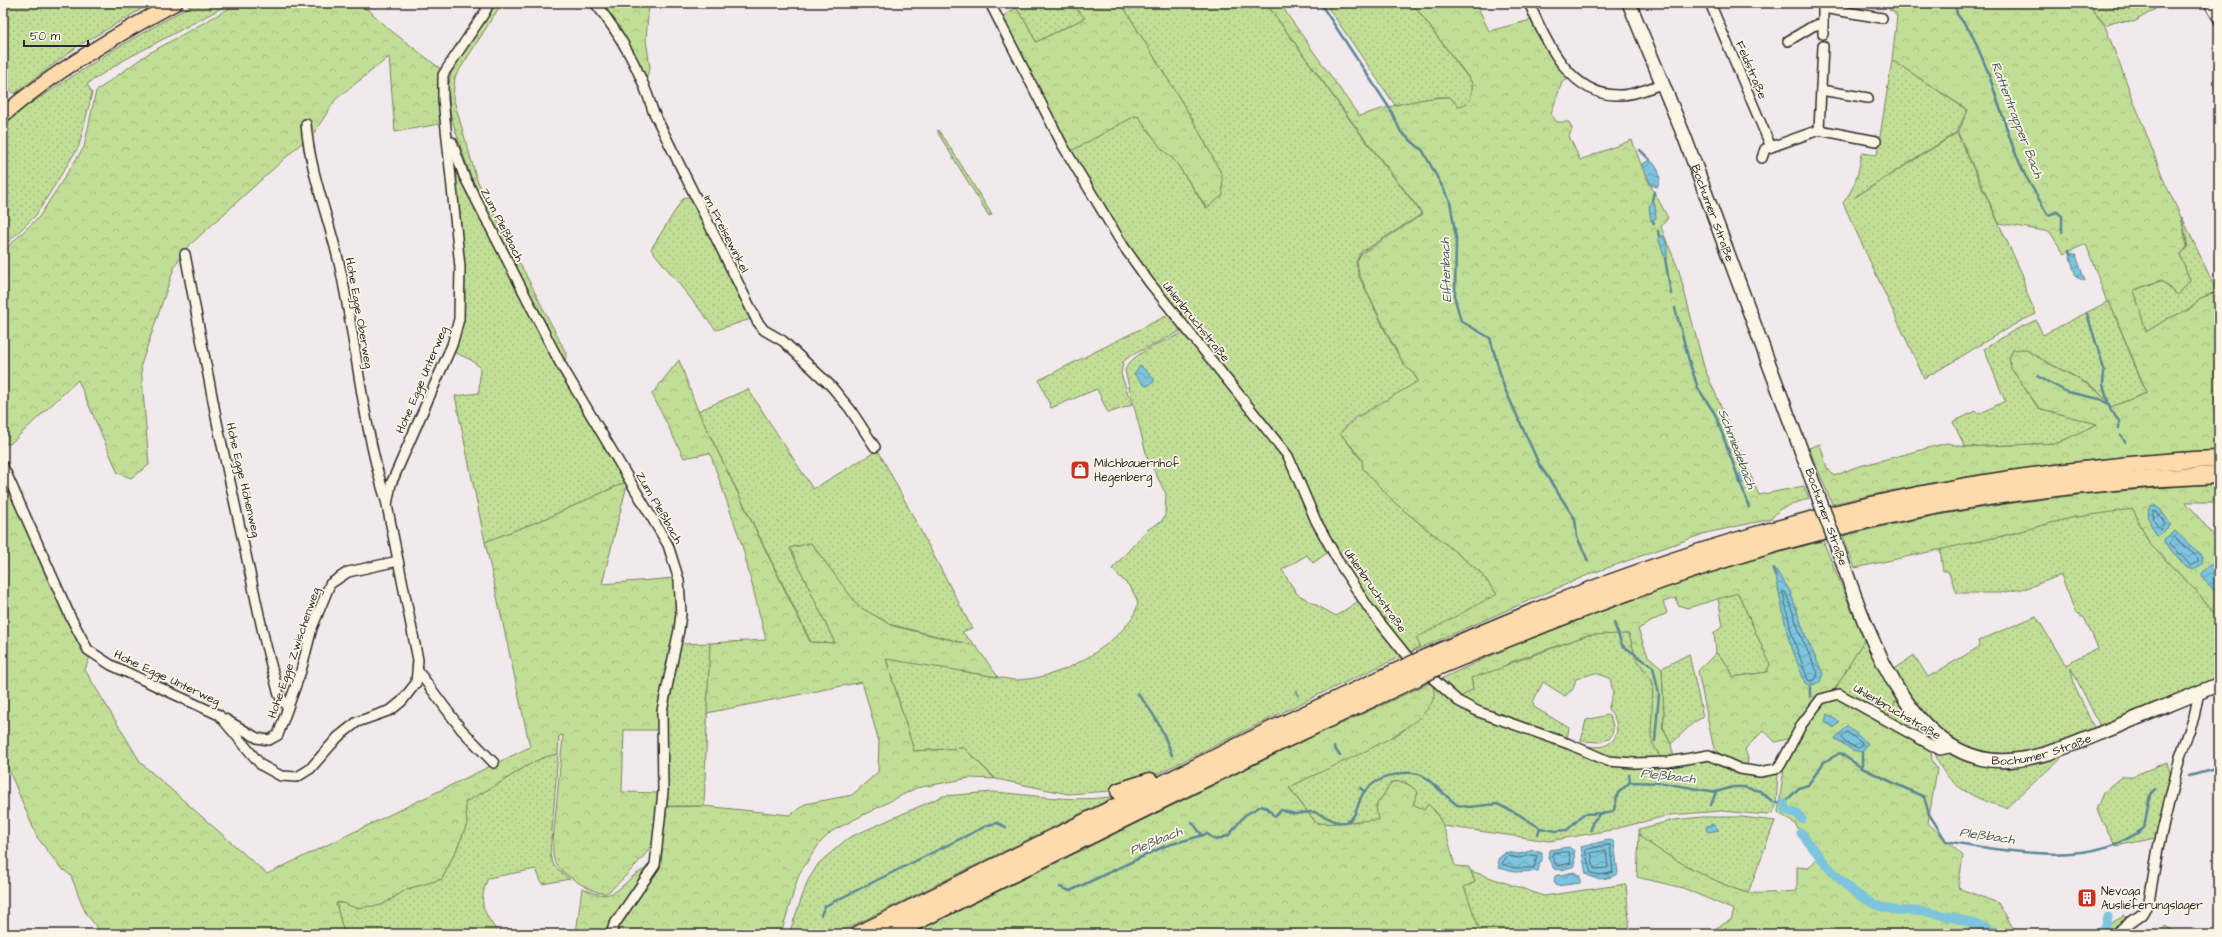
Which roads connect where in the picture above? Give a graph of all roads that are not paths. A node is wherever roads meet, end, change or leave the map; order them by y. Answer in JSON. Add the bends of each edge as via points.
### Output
{"nodes":[{"id":1,"x":175,"y":3,"type":"edge"},
{"id":2,"x":489,"y":3,"type":"edge"},
{"id":3,"x":595,"y":3,"type":"edge"},
{"id":4,"x":990,"y":3,"type":"edge"},
{"id":5,"x":1529,"y":3,"type":"edge"},
{"id":6,"x":1629,"y":3,"type":"edge"},
{"id":7,"x":1710,"y":3,"type":"edge"},
{"id":8,"x":2209,"y":3,"type":"edge"},
{"id":9,"x":1823,"y":5,"type":"edge"},
{"id":10,"x":1882,"y":18,"type":"dead end"},
{"id":11,"x":2219,"y":20,"type":"edge"},
{"id":12,"x":1823,"y":23,"type":"junction"},
{"id":13,"x":1823,"y":34,"type":"dead end"},
{"id":14,"x":1788,"y":41,"type":"dead end"},
{"id":15,"x":1823,"y":46,"type":"dead end"},
{"id":16,"x":1664,"y":84,"type":"junction"},
{"id":17,"x":1821,"y":90,"type":"junction"},
{"id":18,"x":1868,"y":98,"type":"dead end"},
{"id":19,"x":3,"y":115,"type":"edge"},
{"id":20,"x":446,"y":121,"type":"junction"},
{"id":21,"x":306,"y":124,"type":"dead end"},
{"id":22,"x":1819,"y":130,"type":"junction"},
{"id":23,"x":1876,"y":141,"type":"dead end"},
{"id":24,"x":1771,"y":147,"type":"junction"},
{"id":25,"x":1762,"y":158,"type":"dead end"},
{"id":26,"x":185,"y":254,"type":"dead end"},
{"id":27,"x":876,"y":447,"type":"dead end"},
{"id":28,"x":2219,"y":459,"type":"edge"},
{"id":29,"x":3,"y":466,"type":"edge"},
{"id":30,"x":2219,"y":475,"type":"edge"},
{"id":31,"x":387,"y":505,"type":"junction"},
{"id":32,"x":398,"y":561,"type":"junction"},
{"id":33,"x":1430,"y":663,"type":"junction"},
{"id":34,"x":418,"y":671,"type":"junction"},
{"id":35,"x":1411,"y":672,"type":"junction"},
{"id":36,"x":2219,"y":684,"type":"edge"},
{"id":37,"x":2197,"y":693,"type":"junction"},
{"id":38,"x":287,"y":707,"type":"junction"},
{"id":39,"x":219,"y":715,"type":"junction"},
{"id":40,"x":1954,"y":747,"type":"junction"},
{"id":41,"x":494,"y":763,"type":"dead end"},
{"id":42,"x":1185,"y":772,"type":"junction"},
{"id":43,"x":1119,"y":791,"type":"dead end"},
{"id":44,"x":611,"y":934,"type":"edge"},
{"id":45,"x":859,"y":934,"type":"edge"},
{"id":46,"x":891,"y":934,"type":"edge"},
{"id":47,"x":2114,"y":934,"type":"edge"}],
"edges":[{"from":1,"to":19,"type":"main road","via":[[69,66]]},
{"from":2,"to":20,"type":"street","name":"Hohe Egge Unterweg","via":[[446,70],[442,87]]},
{"from":3,"to":27,"type":"street","name":"Im Freisewinkel","via":[[619,38],[645,85],[653,111],[757,320],[764,330],[783,341],[831,386]]},
{"from":4,"to":40,"type":"street","name":"Uhlenbruchstraße","via":[[1063,146],[1127,252],[1288,456],[1316,521],[1370,610],[1406,655],[1458,701],[1479,712],[1598,757],[1621,762],[1668,762],[1709,755],[1740,769],[1760,772],[1776,769],[1785,758],[1811,709],[1821,699],[1832,694],[1846,696],[1940,750]]},
{"from":5,"to":16,"type":"street","via":[[1560,60],[1583,86],[1599,93],[1621,95]]},
{"from":6,"to":16,"type":"main road","name":"Bochumer Straße"},
{"from":7,"to":24,"type":"street","name":"Feldstraße"},
{"from":8,"to":11,"type":"street"},
{"from":9,"to":10,"type":"street"},
{"from":9,"to":12,"type":"street"},
{"from":12,"to":13,"type":"street"},
{"from":12,"to":14,"type":"street"},
{"from":15,"to":17,"type":"street"},
{"from":16,"to":40,"type":"main road","name":"Bochumer Straße","bridge":true,"via":[[1858,606],[1884,666],[1899,693],[1919,717]]},
{"from":17,"to":18,"type":"street"},
{"from":17,"to":22,"type":"street"},
{"from":20,"to":31,"type":"street","name":"Hohe Egge Unterweg","via":[[460,267],[459,319],[452,345],[391,484]]},
{"from":20,"to":44,"type":"street","name":"Zum Pleßbach","via":[[458,162],[475,197],[560,363],[668,545],[679,580],[679,630],[662,711],[664,792],[660,840],[655,865],[614,925]]},
{"from":21,"to":31,"type":"street","name":"Hohe Egge Oberweg","via":[[316,176],[341,273],[368,435]]},
{"from":22,"to":23,"type":"street"},
{"from":22,"to":24,"type":"street"},
{"from":24,"to":25,"type":"street","via":[[1765,149]]},
{"from":26,"to":38,"type":"street","name":"Hohe Egge Höhenweg","via":[[217,422],[265,642],[279,695]]},
{"from":28,"to":33,"type":"highway","via":[[2049,474],[1937,491],[1834,513],[1736,540],[1649,568],[1537,610]]},
{"from":29,"to":39,"type":"street","name":"Hohe Egge Unterweg","via":[[66,609],[88,650],[112,665]]},
{"from":30,"to":33,"type":"highway","via":[[2112,481],[2004,495],[1833,528],[1659,580]]},
{"from":31,"to":32,"type":"street","name":"Hohe Egge Unterweg"},
{"from":32,"to":34,"type":"street","name":"Hohe Egge Unterweg","via":[[417,649]]},
{"from":32,"to":38,"type":"street","name":"Hohe Egge Zwischenweg","via":[[348,572],[330,584],[316,617],[301,671]]},
{"from":33,"to":35,"type":"highway","bridge":true},
{"from":34,"to":39,"type":"street","name":"Hohe Egge Unterweg","via":[[416,683],[402,701],[391,710],[357,722],[334,741],[310,769],[297,777],[281,776],[261,765]]},
{"from":34,"to":41,"type":"street","via":[[461,729]]},
{"from":35,"to":42,"type":"highway"},
{"from":35,"to":46,"type":"highway","via":[[1269,747]]},
{"from":36,"to":37,"type":"main road","name":"Bochumer Straße"},
{"from":37,"to":40,"type":"main road","name":"Bochumer Straße","via":[[2064,748],[2027,758],[1986,760]]},
{"from":37,"to":47,"type":"street","via":[[2194,717],[2180,757],[2166,812],[2149,902],[2142,914]]},
{"from":38,"to":39,"type":"street","name":"Hohe Egge Zwischenweg","via":[[278,735],[269,740],[257,738]]},
{"from":42,"to":43,"type":"highway"},
{"from":42,"to":45,"type":"highway"}]}
